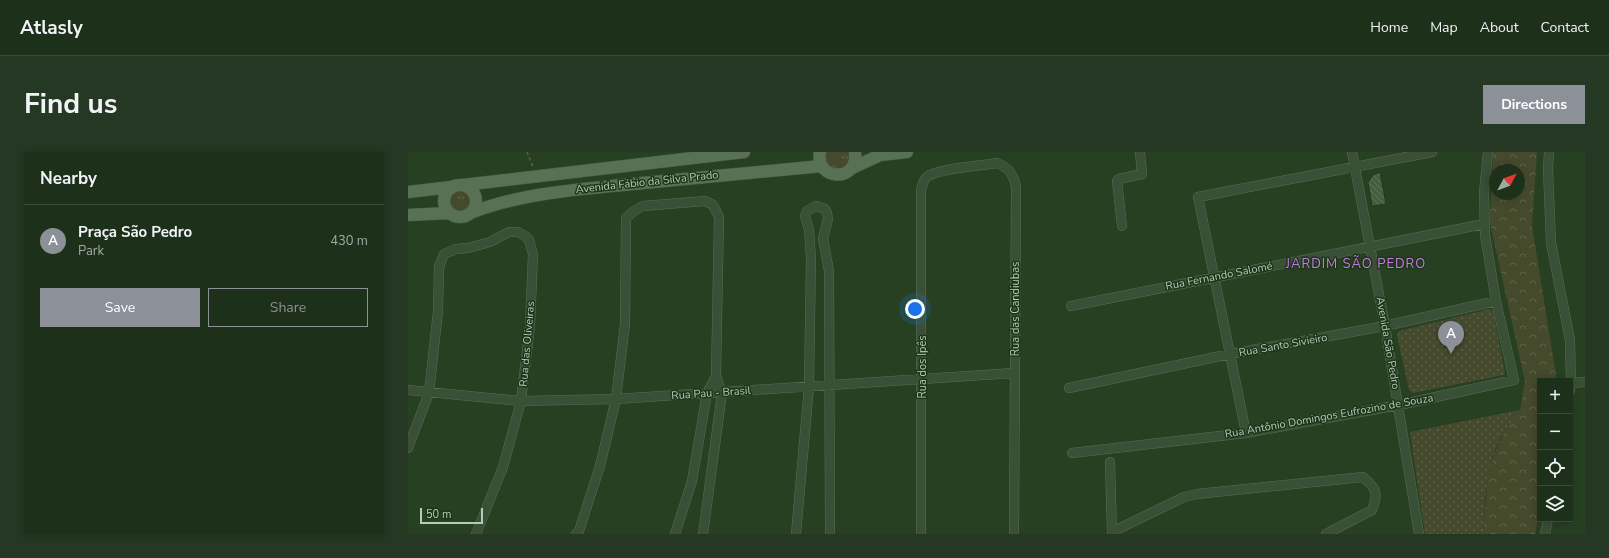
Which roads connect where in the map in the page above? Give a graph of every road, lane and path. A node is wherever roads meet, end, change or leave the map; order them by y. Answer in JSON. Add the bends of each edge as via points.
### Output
{"nodes":[{"id":1,"x":527,"y":152,"type":"edge"},
{"id":2,"x":744,"y":152,"type":"edge"},
{"id":3,"x":820,"y":152,"type":"edge"},
{"id":4,"x":856,"y":152,"type":"edge"},
{"id":5,"x":907,"y":152,"type":"edge"},
{"id":6,"x":1140,"y":152,"type":"edge"},
{"id":7,"x":1352,"y":152,"type":"edge"},
{"id":8,"x":1432,"y":152,"type":"edge"},
{"id":9,"x":1488,"y":152,"type":"edge"},
{"id":10,"x":1549,"y":152,"type":"edge"},
{"id":11,"x":718,"y":154,"type":"edge"},
{"id":12,"x":822,"y":166,"type":"junction"},
{"id":13,"x":852,"y":168,"type":"junction"},
{"id":14,"x":1355,"y":168,"type":"junction"},
{"id":15,"x":537,"y":176,"type":"junction"},
{"id":16,"x":927,"y":177,"type":"joint"},
{"id":17,"x":457,"y":186,"type":"junction"},
{"id":18,"x":408,"y":192,"type":"edge"},
{"id":19,"x":473,"y":212,"type":"junction"},
{"id":20,"x":449,"y":213,"type":"junction"},
{"id":21,"x":408,"y":215,"type":"edge"},
{"id":22,"x":1484,"y":224,"type":"junction"},
{"id":23,"x":1122,"y":226,"type":"dead end"},
{"id":24,"x":1369,"y":246,"type":"junction"},
{"id":25,"x":1214,"y":277,"type":"junction"},
{"id":26,"x":1496,"y":301,"type":"junction"},
{"id":27,"x":1071,"y":306,"type":"dead end"},
{"id":28,"x":1385,"y":326,"type":"junction"},
{"id":29,"x":1230,"y":354,"type":"junction"},
{"id":30,"x":1014,"y":373,"type":"junction"},
{"id":31,"x":716,"y":376,"type":"junction"},
{"id":32,"x":922,"y":378,"type":"junction"},
{"id":33,"x":1571,"y":378,"type":"edge"},
{"id":34,"x":1585,"y":382,"type":"edge"},
{"id":35,"x":830,"y":384,"type":"junction"},
{"id":36,"x":809,"y":386,"type":"junction"},
{"id":37,"x":1573,"y":386,"type":"edge"},
{"id":38,"x":1069,"y":388,"type":"dead end"},
{"id":39,"x":408,"y":390,"type":"edge"},
{"id":40,"x":722,"y":392,"type":"junction"},
{"id":41,"x":429,"y":393,"type":"junction"},
{"id":42,"x":707,"y":393,"type":"junction"},
{"id":43,"x":616,"y":399,"type":"junction"},
{"id":44,"x":521,"y":401,"type":"junction"},
{"id":45,"x":1399,"y":405,"type":"junction"},
{"id":46,"x":1246,"y":433,"type":"junction"},
{"id":47,"x":408,"y":448,"type":"edge"},
{"id":48,"x":1072,"y":452,"type":"dead end"},
{"id":49,"x":1110,"y":462,"type":"dead end"},
{"id":50,"x":1547,"y":522,"type":"edge"},
{"id":51,"x":1112,"y":533,"type":"edge"},
{"id":52,"x":476,"y":534,"type":"edge"},
{"id":53,"x":576,"y":534,"type":"edge"},
{"id":54,"x":675,"y":534,"type":"edge"},
{"id":55,"x":703,"y":534,"type":"edge"},
{"id":56,"x":796,"y":534,"type":"edge"},
{"id":57,"x":830,"y":534,"type":"edge"},
{"id":58,"x":921,"y":534,"type":"edge"},
{"id":59,"x":1014,"y":534,"type":"edge"},
{"id":60,"x":1326,"y":534,"type":"edge"},
{"id":61,"x":1420,"y":534,"type":"edge"},
{"id":62,"x":1545,"y":534,"type":"edge"}],
"edges":[{"from":1,"to":15,"type":"path"},
{"from":2,"to":11,"type":"main road","name":"Avenida Fábio da Silva Prado"},
{"from":3,"to":12,"type":"main road"},
{"from":4,"to":13,"type":"main road"},
{"from":5,"to":13,"type":"main road","via":[[880,155]]},
{"from":6,"to":23,"type":"street","via":[[1142,174],[1117,181]]},
{"from":7,"to":14,"type":"street","name":"Avenida São Pedro"},
{"from":8,"to":14,"type":"street"},
{"from":9,"to":22,"type":"street"},
{"from":10,"to":33,"type":"street","via":[[1550,243],[1570,340]]},
{"from":11,"to":15,"type":"main road","name":"Avenida Fábio da Silva Prado"},
{"from":12,"to":13,"type":"main road","via":[[831,174],[837,175]]},
{"from":12,"to":19,"type":"main road","name":"Avenida Fábio da Silva Prado","via":[[572,190],[497,203]]},
{"from":14,"to":24,"type":"street","name":"Avenida São Pedro"},
{"from":14,"to":25,"type":"street","via":[[1198,197]]},
{"from":15,"to":17,"type":"main road","name":"Avenida Fábio da Silva Prado"},
{"from":16,"to":30,"type":"street","name":"Rua das Candiubas","via":[[940,172],[997,164],[1005,166],[1011,172],[1016,186]]},
{"from":16,"to":32,"type":"street","name":"Rua dos Ipês","via":[[921,191]]},
{"from":17,"to":18,"type":"main road","name":"Avenida Fábio da Silva Prado"},
{"from":17,"to":19,"type":"main road","via":[[471,188],[476,197]]},
{"from":17,"to":20,"type":"main road","via":[[447,191],[444,201]]},
{"from":19,"to":20,"type":"main road","via":[[460,218]]},
{"from":20,"to":21,"type":"main road"},
{"from":22,"to":24,"type":"street","name":"Rua Fernando Salomé"},
{"from":22,"to":26,"type":"street"},
{"from":24,"to":25,"type":"street","name":"Rua Fernando Salomé"},
{"from":24,"to":28,"type":"street","name":"Avenida São Pedro"},
{"from":25,"to":27,"type":"street","name":"Rua Fernando Salomé"},
{"from":25,"to":29,"type":"street"},
{"from":26,"to":28,"type":"street","name":"Rua Santo Sivieiro"},
{"from":26,"to":45,"type":"street","name":"Rua Antônio Domingos Eufrozino de Souza","via":[[1514,380]]},
{"from":28,"to":29,"type":"street","name":"Rua Santo Sivieiro"},
{"from":28,"to":45,"type":"street","name":"Avenida São Pedro"},
{"from":29,"to":38,"type":"street","name":"Rua Santo Sivieiro"},
{"from":29,"to":46,"type":"street"},
{"from":30,"to":32,"type":"street","name":"Rua Pau - Brasil"},
{"from":30,"to":59,"type":"street","name":"Rua das Candiubas"},
{"from":31,"to":40,"type":"street"},
{"from":31,"to":42,"type":"street"},
{"from":31,"to":43,"type":"street","via":[[719,217],[713,205],[705,201],[643,206],[626,218],[625,324]]},
{"from":32,"to":35,"type":"street","name":"Rua Pau - Brasil"},
{"from":32,"to":58,"type":"street","name":"Rua dos Ipês"},
{"from":34,"to":37,"type":"street"},
{"from":35,"to":36,"type":"street","name":"Rua Pau - Brasil"},
{"from":35,"to":36,"type":"street","via":[[830,271],[823,239],[828,219],[825,209],[816,206],[805,216],[811,258]]},
{"from":35,"to":57,"type":"street"},
{"from":36,"to":40,"type":"street","name":"Rua Pau - Brasil"},
{"from":36,"to":56,"type":"street"},
{"from":39,"to":41,"type":"street","name":"Rua Pau - Brasil"},
{"from":40,"to":42,"type":"street","name":"Rua Pau - Brasil"},
{"from":40,"to":55,"type":"street"},
{"from":41,"to":44,"type":"street","name":"Rua Pau - Brasil"},
{"from":41,"to":44,"type":"street","name":"Rua das Oliveiras","via":[[438,311],[439,267],[444,254],[490,242],[509,232],[518,232],[529,240],[533,254],[530,326]]},
{"from":41,"to":47,"type":"street"},
{"from":42,"to":43,"type":"street","name":"Rua Pau - Brasil"},
{"from":42,"to":54,"type":"street","via":[[692,481]]},
{"from":43,"to":44,"type":"street","name":"Rua Pau - Brasil"},
{"from":43,"to":53,"type":"street","via":[[600,466]]},
{"from":44,"to":52,"type":"street","name":"Rua das Oliveiras","via":[[503,467]]},
{"from":45,"to":46,"type":"street","name":"Rua Antônio Domingos Eufrozino de Souza"},
{"from":45,"to":61,"type":"street","name":"Avenida São Pedro"},
{"from":46,"to":48,"type":"street","name":"Rua Antônio Domingos Eufrozino de Souza"},
{"from":49,"to":51,"type":"street"},
{"from":50,"to":62,"type":"street"},
{"from":51,"to":60,"type":"street","via":[[1184,497],[1197,494],[1363,477],[1373,486],[1376,500],[1372,510]]}]}
